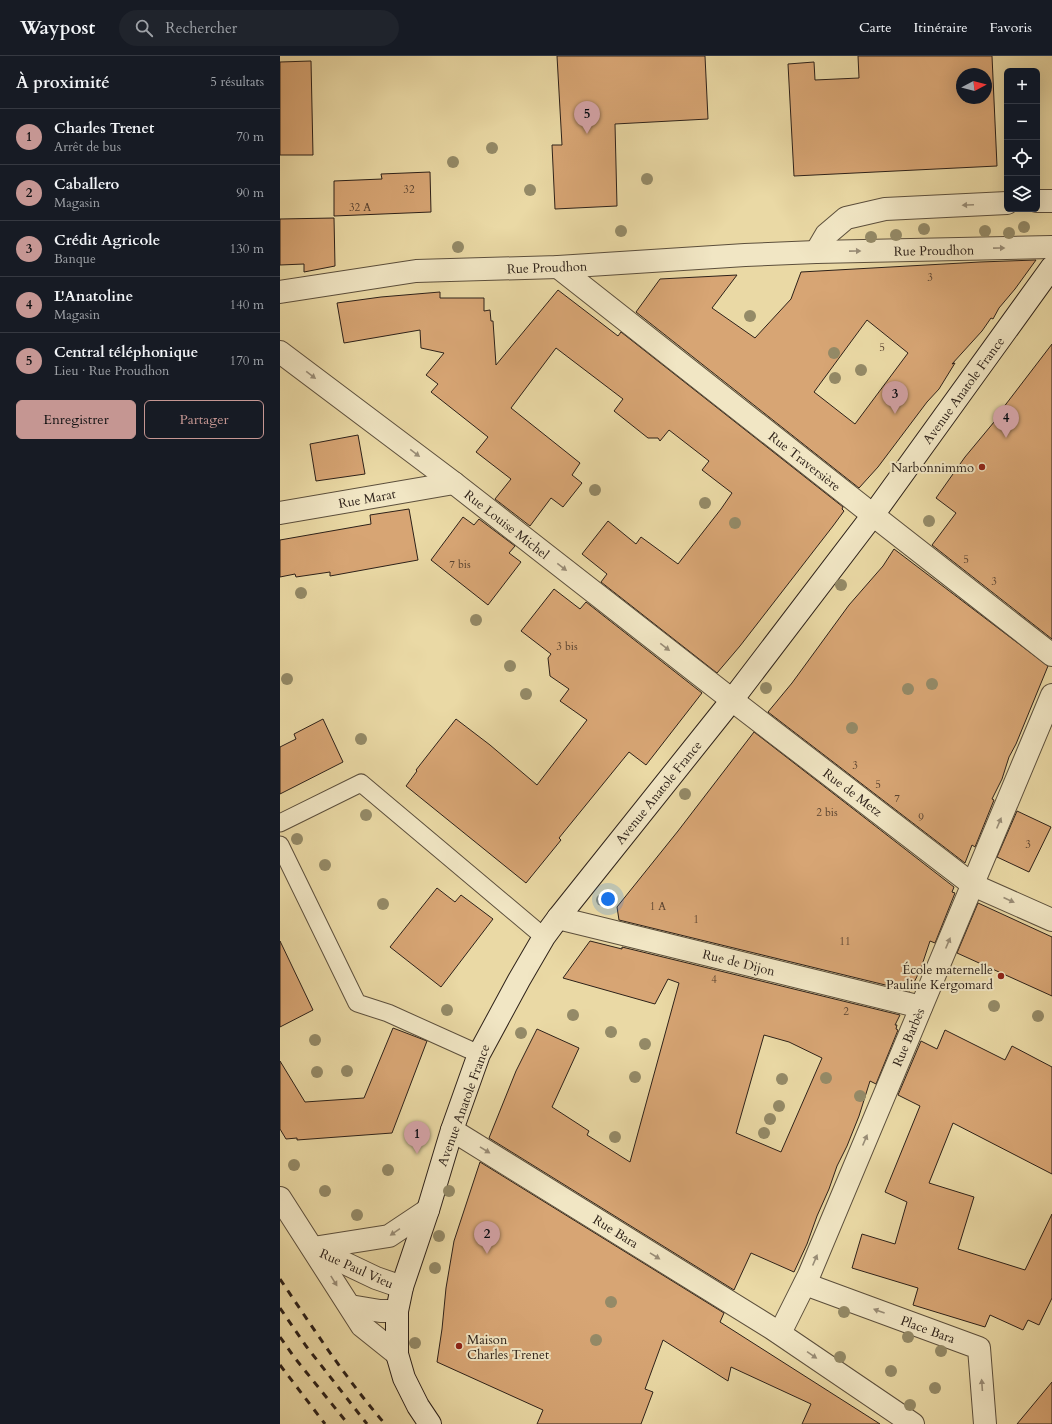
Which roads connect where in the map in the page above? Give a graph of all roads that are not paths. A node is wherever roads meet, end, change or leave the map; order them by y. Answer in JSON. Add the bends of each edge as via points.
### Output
{"nodes":[{"id":1,"x":1052,"y":201,"type":"edge"},
{"id":2,"x":1040,"y":202,"type":"edge"},
{"id":3,"x":1004,"y":203,"type":"edge"},
{"id":4,"x":1052,"y":247,"type":"edge"},
{"id":5,"x":816,"y":252,"type":"junction"},
{"id":6,"x":558,"y":267,"type":"junction"},
{"id":7,"x":1052,"y":267,"type":"edge"},
{"id":8,"x":280,"y":292,"type":"edge"},
{"id":9,"x":280,"y":352,"type":"edge"},
{"id":10,"x":454,"y":483,"type":"junction"},
{"id":11,"x":280,"y":514,"type":"edge"},
{"id":12,"x":873,"y":515,"type":"junction"},
{"id":13,"x":1052,"y":655,"type":"edge"},
{"id":14,"x":1052,"y":695,"type":"edge"},
{"id":15,"x":732,"y":700,"type":"junction"},
{"id":16,"x":280,"y":823,"type":"edge"},
{"id":17,"x":280,"y":845,"type":"edge"},
{"id":18,"x":973,"y":884,"type":"junction"},
{"id":19,"x":558,"y":918,"type":"junction"},
{"id":20,"x":1052,"y":920,"type":"edge"},
{"id":21,"x":544,"y":936,"type":"junction"},
{"id":22,"x":921,"y":1007,"type":"junction"},
{"id":23,"x":479,"y":1054,"type":"junction"},
{"id":24,"x":452,"y":1130,"type":"junction"},
{"id":25,"x":280,"y":1198,"type":"edge"},
{"id":26,"x":428,"y":1210,"type":"junction"},
{"id":27,"x":313,"y":1248,"type":"junction"},
{"id":28,"x":805,"y":1284,"type":"junction"},
{"id":29,"x":402,"y":1287,"type":"junction"},
{"id":30,"x":350,"y":1306,"type":"junction"},
{"id":31,"x":397,"y":1311,"type":"junction"},
{"id":32,"x":780,"y":1333,"type":"junction"},
{"id":33,"x":397,"y":1354,"type":"junction"},
{"id":34,"x":430,"y":1424,"type":"edge"},
{"id":35,"x":913,"y":1424,"type":"edge"},
{"id":36,"x":985,"y":1424,"type":"edge"}],
"edges":[{"from":1,"to":2,"type":"street"},
{"from":3,"to":5,"type":"street","one_way":true,"via":[[885,209],[846,218],[826,235]]},
{"from":5,"to":4,"type":"street","name":"Rue Proudhon","one_way":true},
{"from":5,"to":6,"type":"street","name":"Rue Proudhon"},
{"from":6,"to":8,"type":"street","name":"Rue Proudhon","via":[[416,271]]},
{"from":6,"to":12,"type":"street","name":"Rue Traversière"},
{"from":7,"to":12,"type":"street","name":"Avenue Anatole France"},
{"from":9,"to":10,"type":"street","name":"Rue Louise Michel","one_way":true},
{"from":10,"to":11,"type":"street","name":"Rue Marat"},
{"from":10,"to":15,"type":"street","name":"Rue Louise Michel","one_way":true},
{"from":12,"to":13,"type":"street","name":"Rue Traversière"},
{"from":12,"to":15,"type":"street","name":"Avenue Anatole France"},
{"from":18,"to":14,"type":"street","name":"Rue Barbès","one_way":true},
{"from":15,"to":18,"type":"street","name":"Rue de Metz"},
{"from":15,"to":19,"type":"street","name":"Avenue Anatole France"},
{"from":16,"to":21,"type":"lane","via":[[361,783]]},
{"from":17,"to":23,"type":"lane","via":[[357,1003],[388,1013]]},
{"from":18,"to":20,"type":"street","name":"Rue de Metz","one_way":true},
{"from":22,"to":18,"type":"street","name":"Rue Barbès","one_way":true},
{"from":19,"to":21,"type":"street","name":"Avenue Anatole France"},
{"from":19,"to":22,"type":"street","name":"Rue de Dijon"},
{"from":21,"to":23,"type":"street","name":"Avenue Anatole France"},
{"from":28,"to":22,"type":"street","name":"Rue Barbès","one_way":true},
{"from":23,"to":24,"type":"street","name":"Avenue Anatole France"},
{"from":24,"to":26,"type":"street","name":"Avenue Anatole France"},
{"from":24,"to":32,"type":"street","name":"Rue Bara","one_way":true},
{"from":25,"to":27,"type":"street","name":"Rue Paul Vieu"},
{"from":26,"to":27,"type":"street","name":"Rue Paul Vieu","one_way":true,"via":[[389,1236]]},
{"from":26,"to":29,"type":"street","name":"Avenue Anatole France"},
{"from":27,"to":29,"type":"street","name":"Rue Paul Vieu","via":[[376,1278]]},
{"from":27,"to":30,"type":"street","name":"Rue Paul Vieu","one_way":true},
{"from":28,"to":32,"type":"street","name":"Rue Barbès"},
{"from":36,"to":28,"type":"street","name":"Place Bara","one_way":true,"via":[[979,1348]]},
{"from":29,"to":31,"type":"street","name":"Avenue Anatole France"},
{"from":30,"to":31,"type":"street"},
{"from":30,"to":33,"type":"street","name":"Rue Paul Vieu","via":[[362,1326]]},
{"from":31,"to":33,"type":"street","name":"Avenue Anatole France"},
{"from":32,"to":35,"type":"street","one_way":true},
{"from":33,"to":34,"type":"street","name":"Avenue Anatole France","via":[[404,1378]]}]}
